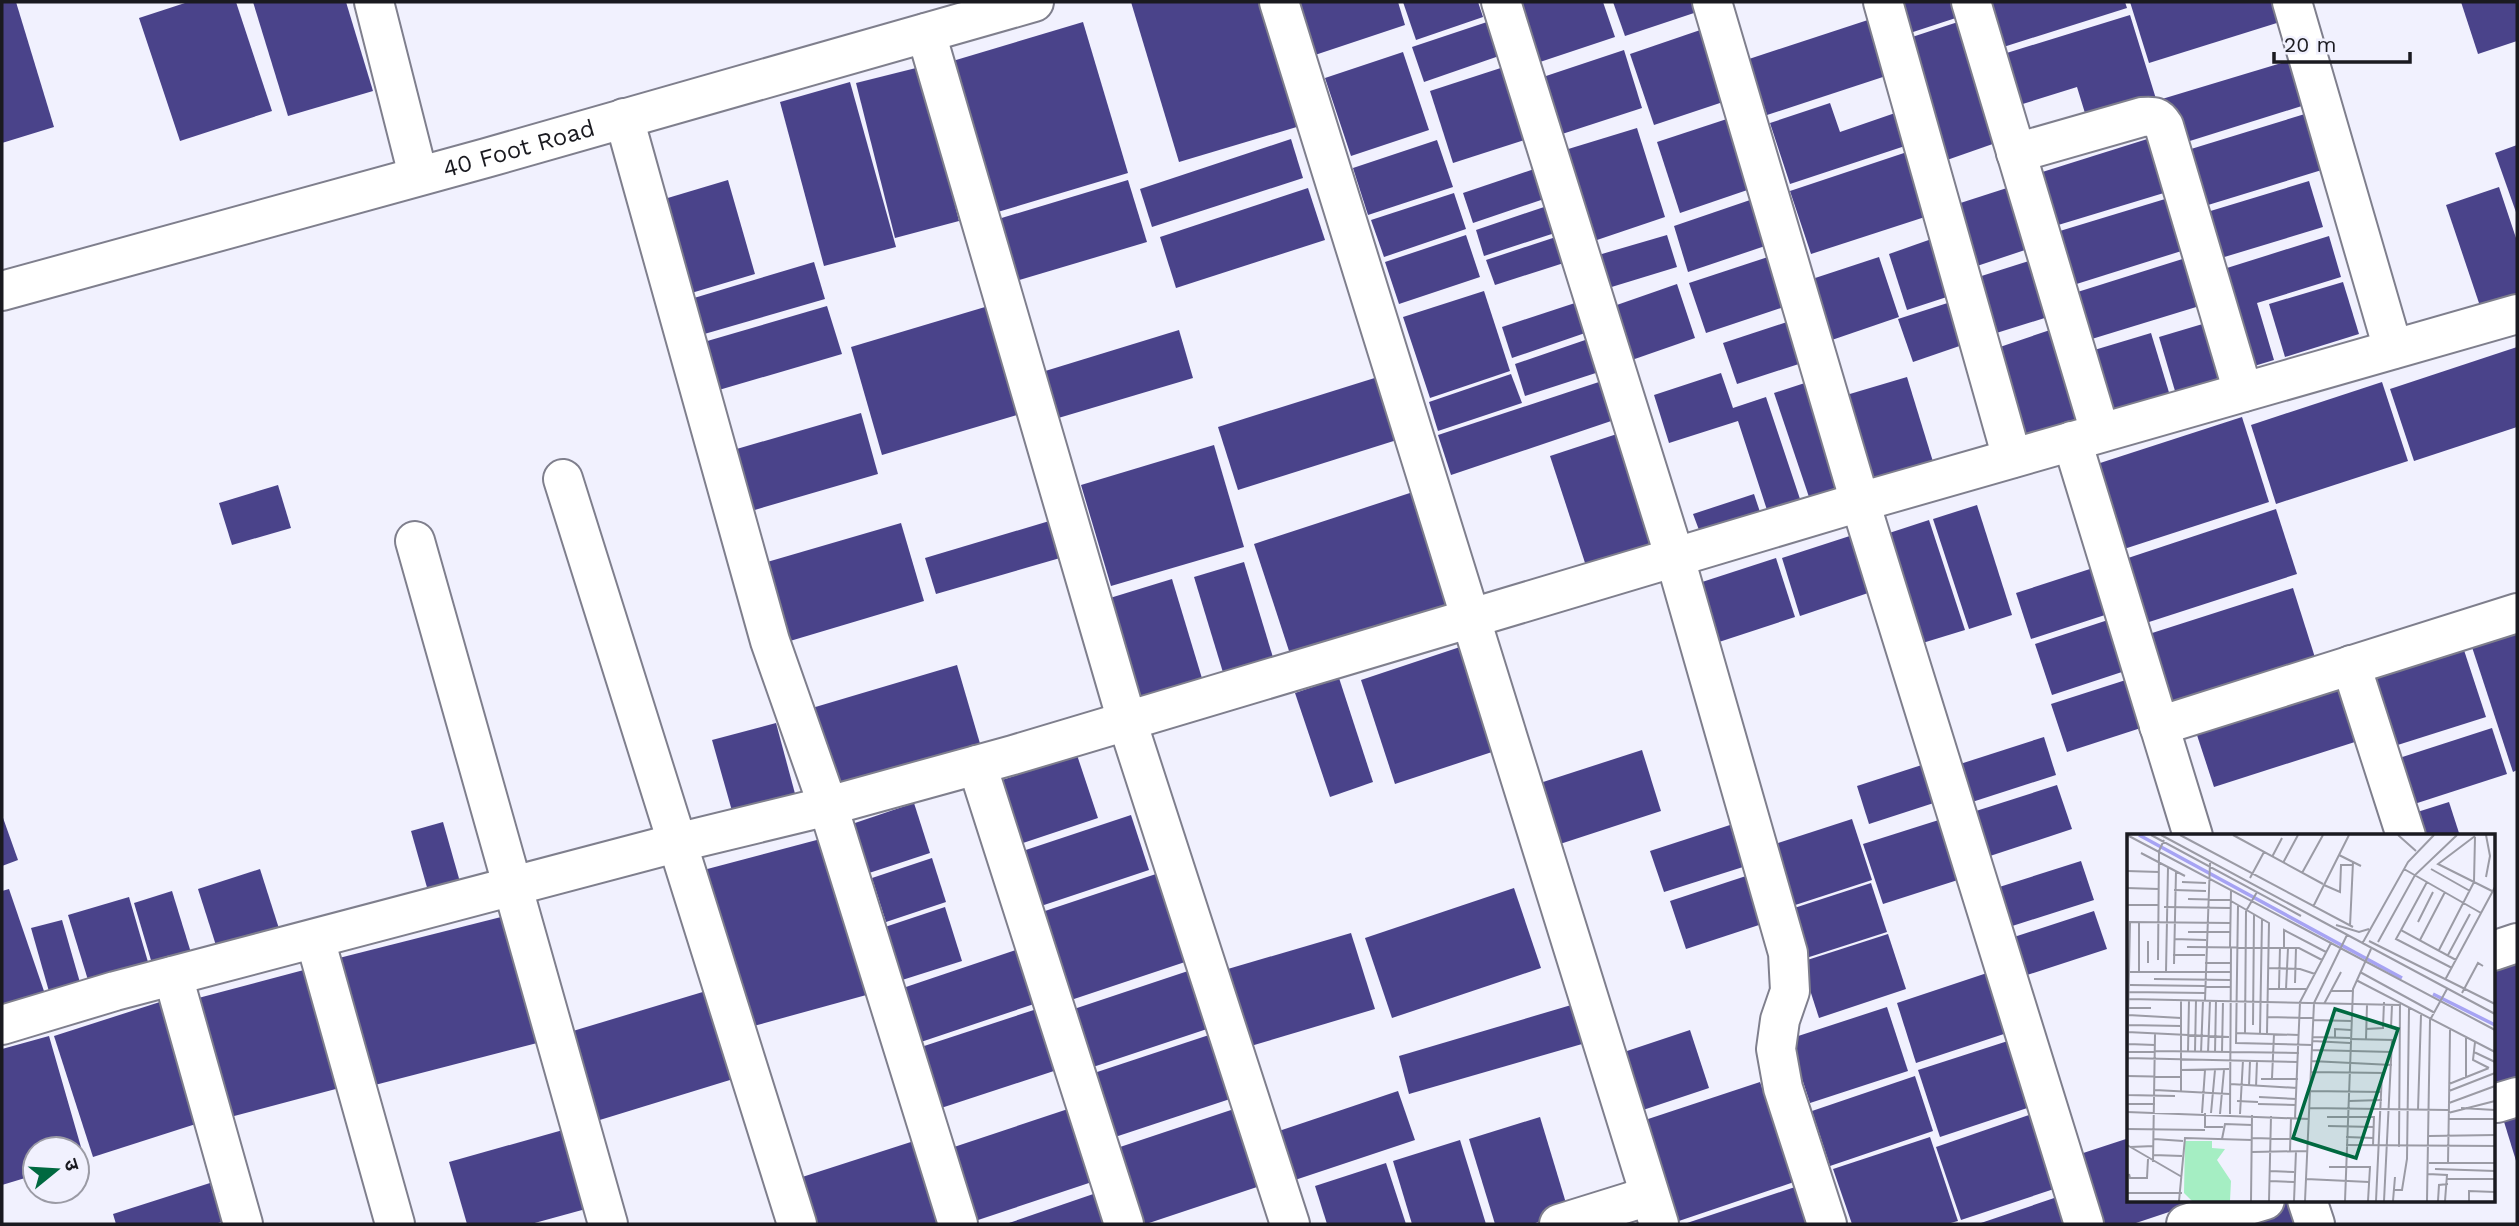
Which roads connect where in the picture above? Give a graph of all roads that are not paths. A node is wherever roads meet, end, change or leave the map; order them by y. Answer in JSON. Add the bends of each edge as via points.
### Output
{"nodes":[{"id":1,"x":374,"y":2,"type":"edge"},
{"id":2,"x":1034,"y":2,"type":"edge"},
{"id":3,"x":1279,"y":2,"type":"edge"},
{"id":4,"x":1501,"y":2,"type":"edge"},
{"id":5,"x":1712,"y":2,"type":"edge"},
{"id":6,"x":1883,"y":2,"type":"edge"},
{"id":7,"x":1971,"y":2,"type":"edge"},
{"id":8,"x":2292,"y":2,"type":"edge"},
{"id":9,"x":926,"y":33,"type":"junction"},
{"id":10,"x":624,"y":118,"type":"junction"},
{"id":11,"x":2016,"y":153,"type":"junction"},
{"id":12,"x":418,"y":175,"type":"junction"},
{"id":13,"x":2,"y":291,"type":"edge"},
{"id":14,"x":2517,"y":314,"type":"edge"},
{"id":15,"x":2393,"y":349,"type":"junction"},
{"id":16,"x":2243,"y":392,"type":"junction"},
{"id":17,"x":2086,"y":437,"type":"junction"},
{"id":18,"x":2012,"y":458,"type":"junction"},
{"id":19,"x":563,"y":479,"type":"dead end"},
{"id":20,"x":1860,"y":502,"type":"junction"},
{"id":21,"x":415,"y":541,"type":"dead end"},
{"id":22,"x":1675,"y":558,"type":"junction"},
{"id":23,"x":2517,"y":613,"type":"edge"},
{"id":24,"x":1472,"y":618,"type":"junction"},
{"id":25,"x":2351,"y":665,"type":"junction"},
{"id":26,"x":1127,"y":721,"type":"junction"},
{"id":27,"x":2159,"y":726,"type":"junction"},
{"id":28,"x":977,"y":765,"type":"junction"},
{"id":29,"x":828,"y":806,"type":"junction"},
{"id":30,"x":2192,"y":834,"type":"edge"},
{"id":31,"x":2405,"y":834,"type":"edge"},
{"id":32,"x":676,"y":843,"type":"junction"},
{"id":33,"x":513,"y":886,"type":"junction"},
{"id":34,"x":315,"y":939,"type":"junction"},
{"id":35,"x":2517,"y":943,"type":"edge"},
{"id":36,"x":2494,"y":951,"type":"edge"},
{"id":37,"x":173,"y":976,"type":"junction"},
{"id":38,"x":2,"y":1025,"type":"edge"},
{"id":39,"x":2258,"y":1202,"type":"edge"},
{"id":40,"x":2308,"y":1202,"type":"edge"},
{"id":41,"x":1654,"y":1210,"type":"edge"},
{"id":42,"x":243,"y":1224,"type":"edge"},
{"id":43,"x":396,"y":1224,"type":"edge"},
{"id":44,"x":608,"y":1224,"type":"edge"},
{"id":45,"x":797,"y":1224,"type":"edge"},
{"id":46,"x":958,"y":1224,"type":"edge"},
{"id":47,"x":1124,"y":1224,"type":"edge"},
{"id":48,"x":1290,"y":1224,"type":"edge"},
{"id":49,"x":1559,"y":1224,"type":"edge"},
{"id":50,"x":1827,"y":1224,"type":"edge"},
{"id":51,"x":2084,"y":1224,"type":"edge"},
{"id":52,"x":2186,"y":1224,"type":"edge"},
{"id":53,"x":2315,"y":1224,"type":"edge"}],
"edges":[{"from":1,"to":12,"type":"street"},
{"from":2,"to":9,"type":"street","name":"40 Foot Road"},
{"from":3,"to":24,"type":"street"},
{"from":4,"to":22,"type":"street"},
{"from":5,"to":20,"type":"street"},
{"from":6,"to":18,"type":"street"},
{"from":7,"to":11,"type":"street"},
{"from":8,"to":15,"type":"street"},
{"from":9,"to":10,"type":"street","name":"40 Foot Road"},
{"from":9,"to":26,"type":"street"},
{"from":10,"to":12,"type":"street","name":"40 Foot Road"},
{"from":10,"to":29,"type":"street","via":[[770,641]]},
{"from":11,"to":16,"type":"street","via":[[2142,117],[2159,118]]},
{"from":11,"to":17,"type":"street"},
{"from":12,"to":13,"type":"street","name":"40 Foot Road"},
{"from":14,"to":15,"type":"street"},
{"from":15,"to":16,"type":"street"},
{"from":16,"to":17,"type":"street"},
{"from":17,"to":18,"type":"street"},
{"from":17,"to":27,"type":"street"},
{"from":18,"to":20,"type":"street"},
{"from":19,"to":32,"type":"street"},
{"from":20,"to":22,"type":"street"},
{"from":20,"to":51,"type":"street"},
{"from":21,"to":33,"type":"street"},
{"from":22,"to":24,"type":"street"},
{"from":22,"to":50,"type":"street","via":[[1788,953],[1790,990],[1776,1049],[1783,1088]]},
{"from":23,"to":25,"type":"street"},
{"from":24,"to":26,"type":"street"},
{"from":24,"to":41,"type":"street"},
{"from":25,"to":27,"type":"street"},
{"from":25,"to":31,"type":"street"},
{"from":26,"to":28,"type":"street"},
{"from":26,"to":48,"type":"street"},
{"from":27,"to":30,"type":"street"},
{"from":28,"to":29,"type":"street"},
{"from":28,"to":47,"type":"street"},
{"from":29,"to":32,"type":"street"},
{"from":29,"to":46,"type":"street"},
{"from":32,"to":33,"type":"street"},
{"from":32,"to":45,"type":"street"},
{"from":33,"to":34,"type":"street"},
{"from":33,"to":44,"type":"street"},
{"from":34,"to":37,"type":"street"},
{"from":34,"to":43,"type":"street"},
{"from":35,"to":36,"type":"street"},
{"from":37,"to":38,"type":"street"},
{"from":37,"to":42,"type":"street"},
{"from":39,"to":52,"type":"street"},
{"from":40,"to":53,"type":"street"},
{"from":41,"to":49,"type":"street"}]}
